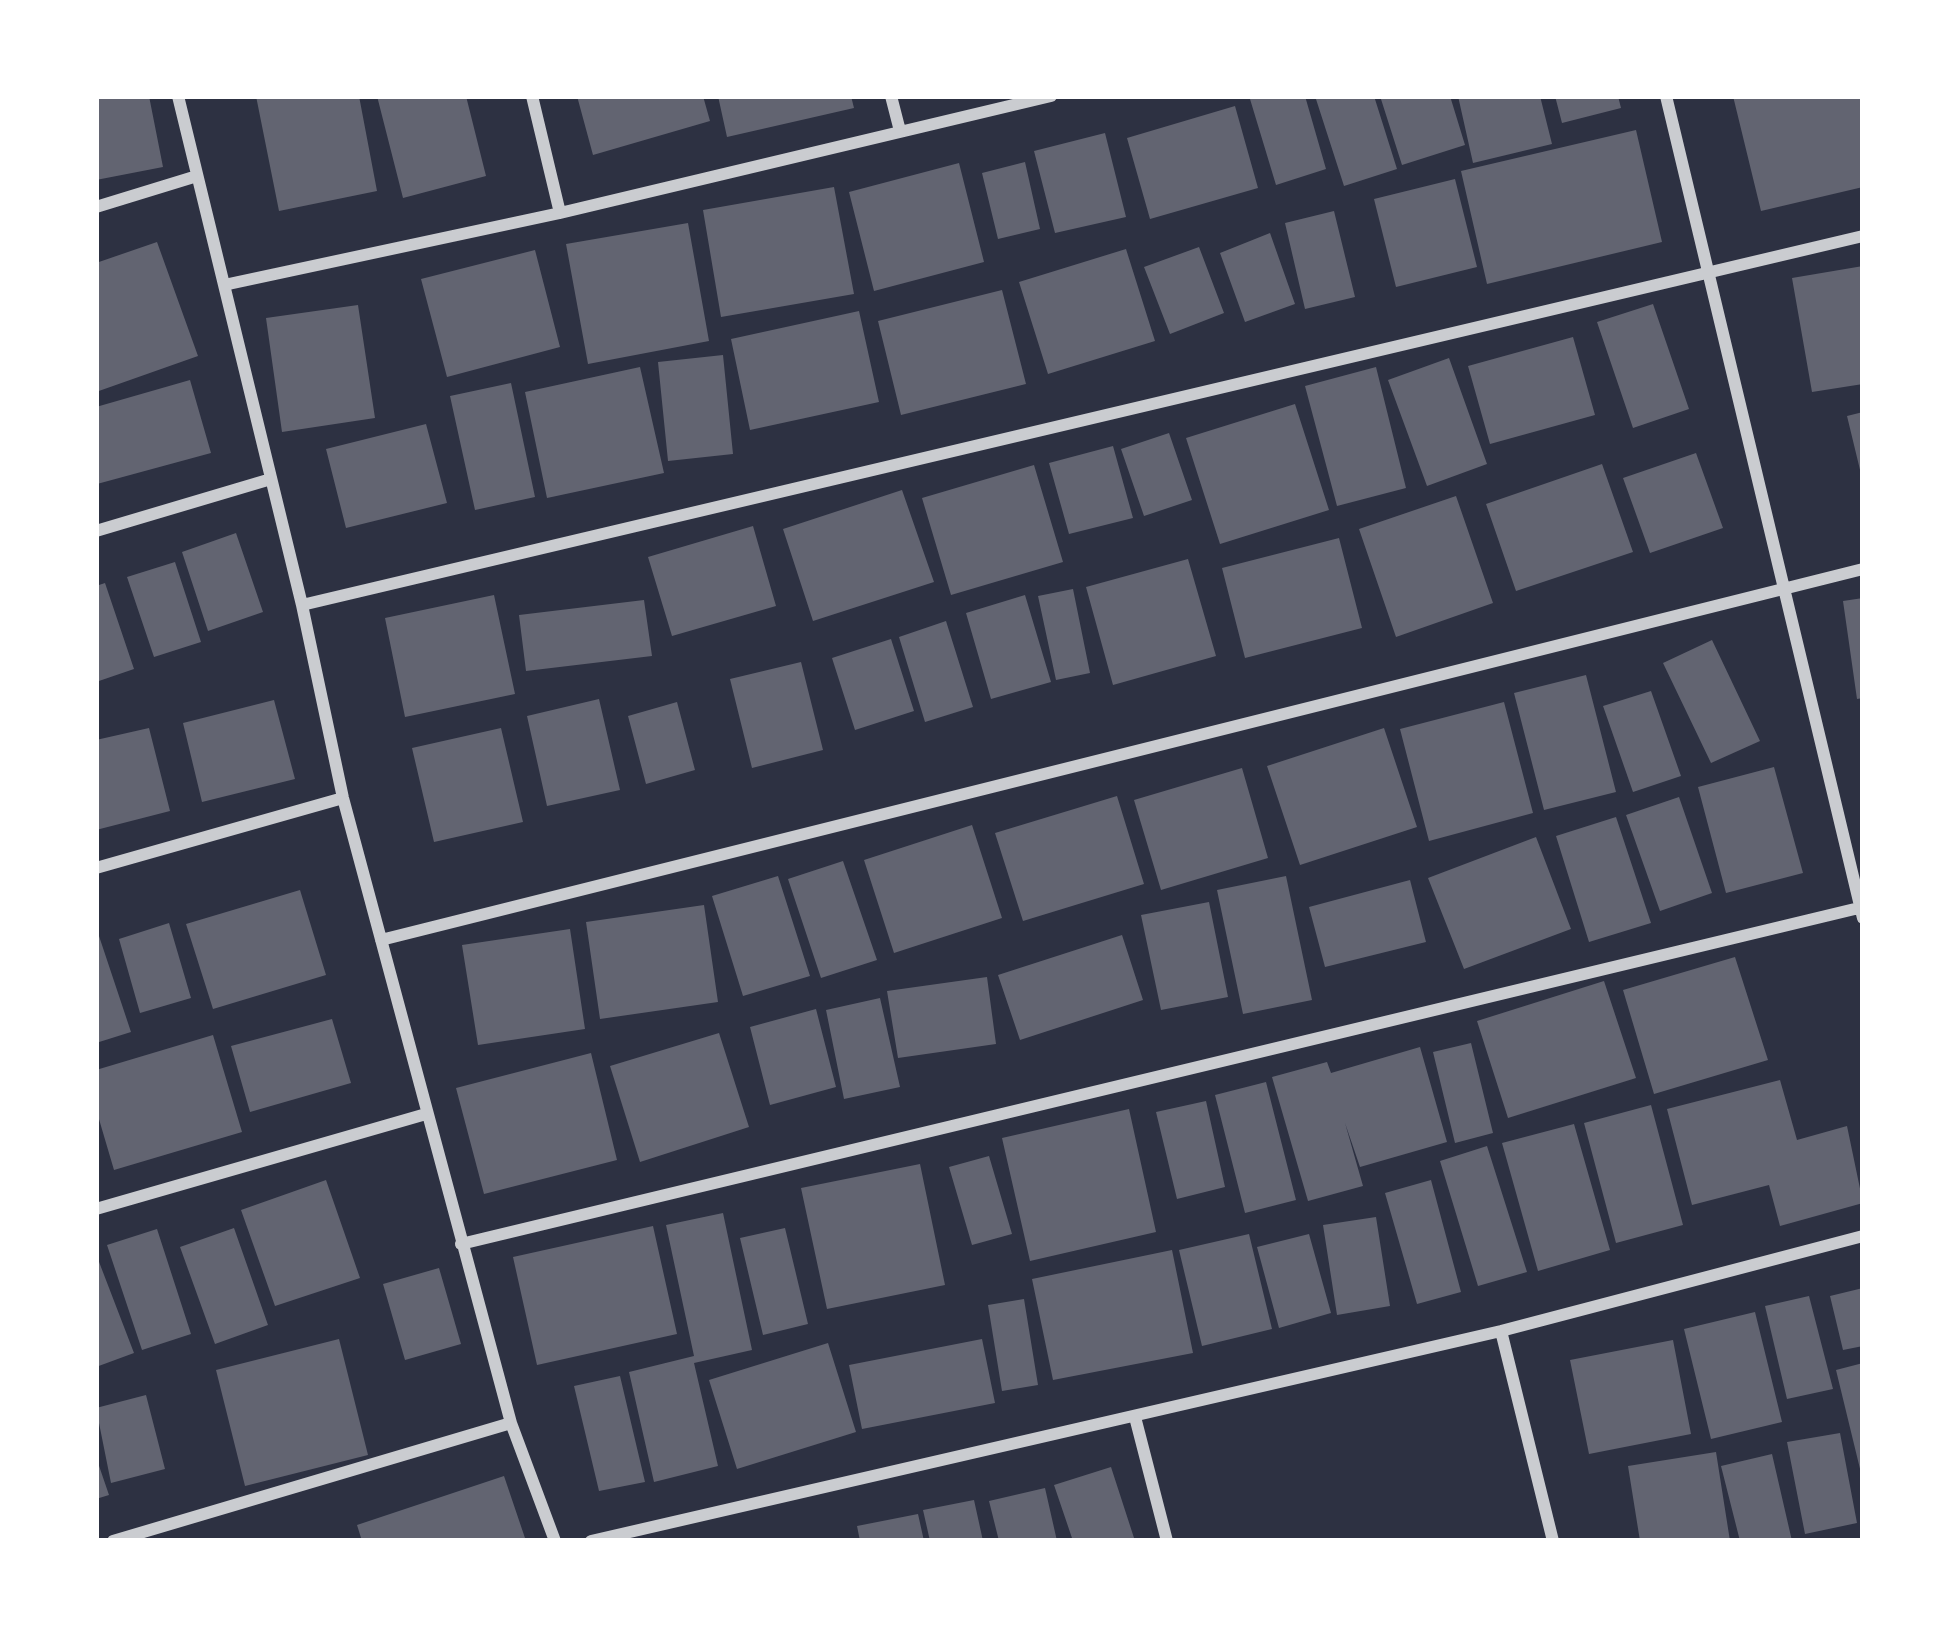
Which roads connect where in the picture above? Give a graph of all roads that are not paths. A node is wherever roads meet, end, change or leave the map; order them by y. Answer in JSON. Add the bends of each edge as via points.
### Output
{"nodes":[{"id":1,"x":178,"y":96,"type":"edge"},
{"id":2,"x":532,"y":96,"type":"edge"},
{"id":3,"x":891,"y":96,"type":"edge"},
{"id":4,"x":1052,"y":96,"type":"edge"},
{"id":5,"x":1666,"y":96,"type":"edge"},
{"id":6,"x":900,"y":131,"type":"junction"},
{"id":7,"x":196,"y":176,"type":"junction"},
{"id":8,"x":96,"y":207,"type":"edge"},
{"id":9,"x":560,"y":213,"type":"junction"},
{"id":10,"x":1863,"y":236,"type":"edge"},
{"id":11,"x":1711,"y":272,"type":"junction"},
{"id":12,"x":224,"y":285,"type":"junction"},
{"id":13,"x":271,"y":479,"type":"junction"},
{"id":14,"x":96,"y":531,"type":"edge"},
{"id":15,"x":1863,"y":569,"type":"edge"},
{"id":16,"x":1783,"y":588,"type":"junction"},
{"id":17,"x":302,"y":604,"type":"junction"},
{"id":18,"x":343,"y":798,"type":"junction"},
{"id":19,"x":96,"y":868,"type":"edge"},
{"id":20,"x":1862,"y":911,"type":"edge"},
{"id":21,"x":381,"y":940,"type":"junction"},
{"id":22,"x":426,"y":1114,"type":"junction"},
{"id":23,"x":96,"y":1209,"type":"edge"},
{"id":24,"x":1863,"y":1236,"type":"edge"},
{"id":25,"x":461,"y":1244,"type":"junction"},
{"id":26,"x":1501,"y":1331,"type":"junction"},
{"id":27,"x":1135,"y":1417,"type":"junction"},
{"id":28,"x":511,"y":1423,"type":"junction"},
{"id":29,"x":113,"y":1541,"type":"edge"},
{"id":30,"x":555,"y":1541,"type":"edge"},
{"id":31,"x":591,"y":1541,"type":"edge"},
{"id":32,"x":1167,"y":1541,"type":"edge"},
{"id":33,"x":1553,"y":1541,"type":"edge"}],
"edges":[{"from":1,"to":7,"type":"street"},
{"from":2,"to":9,"type":"street"},
{"from":3,"to":6,"type":"street"},
{"from":4,"to":6,"type":"street"},
{"from":5,"to":11,"type":"street"},
{"from":6,"to":9,"type":"street"},
{"from":7,"to":8,"type":"street"},
{"from":7,"to":12,"type":"street"},
{"from":9,"to":12,"type":"street"},
{"from":10,"to":11,"type":"street"},
{"from":11,"to":16,"type":"street"},
{"from":11,"to":17,"type":"street"},
{"from":12,"to":13,"type":"street"},
{"from":13,"to":14,"type":"street"},
{"from":13,"to":17,"type":"street"},
{"from":15,"to":16,"type":"street"},
{"from":16,"to":20,"type":"street"},
{"from":16,"to":21,"type":"street"},
{"from":17,"to":18,"type":"street"},
{"from":18,"to":19,"type":"street"},
{"from":18,"to":21,"type":"street"},
{"from":20,"to":25,"type":"street"},
{"from":21,"to":22,"type":"street"},
{"from":22,"to":23,"type":"street"},
{"from":22,"to":25,"type":"street"},
{"from":24,"to":26,"type":"street"},
{"from":25,"to":28,"type":"street"},
{"from":26,"to":27,"type":"street"},
{"from":26,"to":33,"type":"street"},
{"from":27,"to":31,"type":"street"},
{"from":27,"to":32,"type":"street"},
{"from":28,"to":29,"type":"street"},
{"from":28,"to":30,"type":"street"}]}
